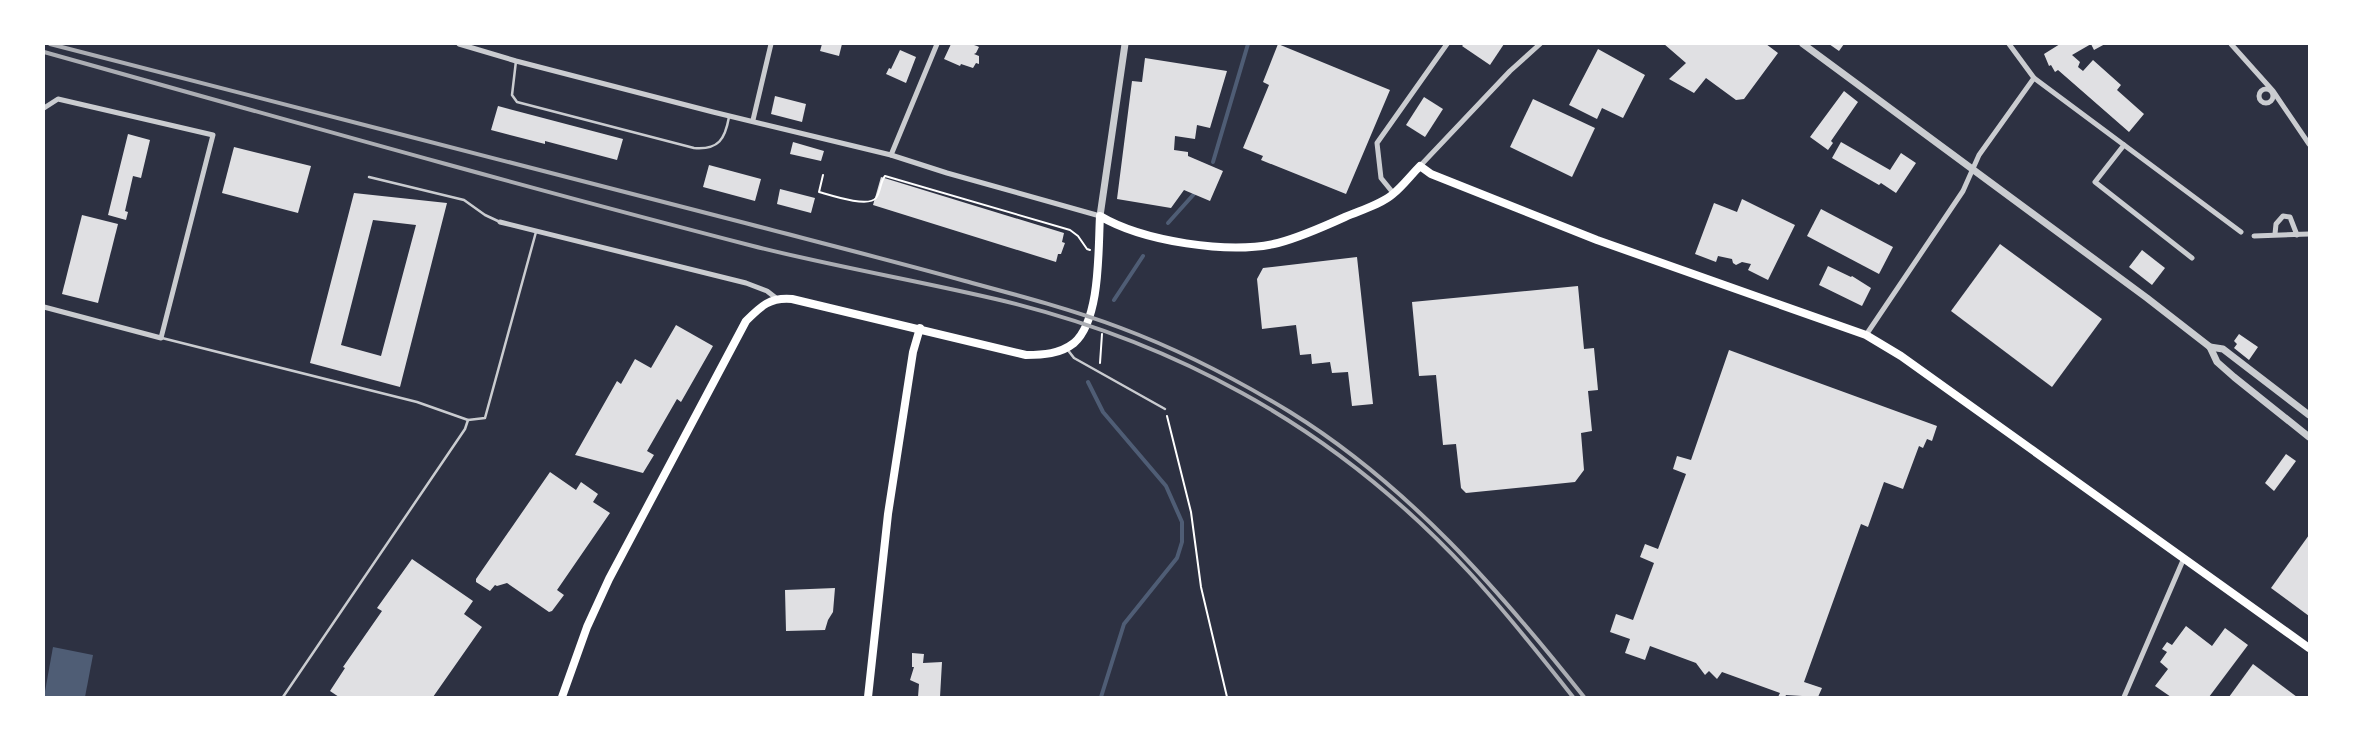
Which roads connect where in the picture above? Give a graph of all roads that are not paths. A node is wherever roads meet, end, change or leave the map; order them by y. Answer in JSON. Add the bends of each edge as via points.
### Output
{"nodes":[{"id":1,"x":459,"y":44,"type":"edge"},
{"id":2,"x":772,"y":44,"type":"edge"},
{"id":3,"x":937,"y":44,"type":"edge"},
{"id":4,"x":1125,"y":44,"type":"edge"},
{"id":5,"x":1447,"y":44,"type":"edge"},
{"id":6,"x":1540,"y":44,"type":"edge"},
{"id":7,"x":1803,"y":44,"type":"edge"},
{"id":8,"x":2009,"y":44,"type":"edge"},
{"id":9,"x":2232,"y":44,"type":"edge"},
{"id":10,"x":516,"y":61,"type":"junction"},
{"id":11,"x":2034,"y":78,"type":"junction"},
{"id":12,"x":44,"y":108,"type":"edge"},
{"id":13,"x":729,"y":115,"type":"junction"},
{"id":14,"x":753,"y":120,"type":"junction"},
{"id":15,"x":2309,"y":144,"type":"edge"},
{"id":16,"x":2124,"y":145,"type":"junction"},
{"id":17,"x":891,"y":154,"type":"junction"},
{"id":18,"x":1420,"y":166,"type":"junction"},
{"id":19,"x":1972,"y":170,"type":"junction"},
{"id":20,"x":369,"y":177,"type":"dead end"},
{"id":21,"x":1394,"y":194,"type":"junction"},
{"id":22,"x":1100,"y":216,"type":"junction"},
{"id":23,"x":500,"y":222,"type":"joint"},
{"id":24,"x":537,"y":230,"type":"junction"},
{"id":25,"x":2241,"y":232,"type":"dead end"},
{"id":26,"x":2275,"y":234,"type":"junction"},
{"id":27,"x":2309,"y":234,"type":"edge"},
{"id":28,"x":2297,"y":235,"type":"junction"},
{"id":29,"x":2254,"y":236,"type":"dead end"},
{"id":30,"x":2192,"y":258,"type":"dead end"},
{"id":31,"x":776,"y":298,"type":"junction"},
{"id":32,"x":44,"y":307,"type":"edge"},
{"id":33,"x":920,"y":328,"type":"junction"},
{"id":34,"x":1866,"y":335,"type":"junction"},
{"id":35,"x":161,"y":338,"type":"junction"},
{"id":36,"x":2210,"y":347,"type":"junction"},
{"id":37,"x":1066,"y":348,"type":"junction"},
{"id":38,"x":1164,"y":409,"type":"road end"},
{"id":39,"x":2309,"y":415,"type":"edge"},
{"id":40,"x":468,"y":420,"type":"junction"},
{"id":41,"x":2309,"y":437,"type":"edge"},
{"id":42,"x":2184,"y":558,"type":"junction"},
{"id":43,"x":2309,"y":648,"type":"edge"},
{"id":44,"x":283,"y":697,"type":"edge"},
{"id":45,"x":562,"y":697,"type":"edge"},
{"id":46,"x":868,"y":697,"type":"edge"},
{"id":47,"x":2124,"y":697,"type":"edge"}],
"edges":[{"from":1,"to":10,"type":"street"},
{"from":2,"to":14,"type":"street"},
{"from":3,"to":17,"type":"street"},
{"from":4,"to":22,"type":"street"},
{"from":5,"to":21,"type":"street","via":[[1377,143],[1381,178]]},
{"from":6,"to":18,"type":"street"},
{"from":7,"to":19,"type":"street"},
{"from":8,"to":11,"type":"street"},
{"from":9,"to":15,"type":"street","via":[[2272,91]]},
{"from":10,"to":13,"type":"street"},
{"from":10,"to":13,"type":"lane","via":[[512,95],[517,102],[688,147],[705,149],[714,146],[724,138]]},
{"from":11,"to":16,"type":"street"},
{"from":11,"to":19,"type":"street","via":[[1979,155]]},
{"from":12,"to":35,"type":"street","via":[[58,99],[214,135]]},
{"from":13,"to":14,"type":"street"},
{"from":14,"to":17,"type":"street"},
{"from":16,"to":25,"type":"street"},
{"from":16,"to":30,"type":"street","via":[[2095,182]]},
{"from":17,"to":22,"type":"street"},
{"from":18,"to":21,"type":"main road"},
{"from":18,"to":34,"type":"main road","via":[[1431,174],[1530,215]]},
{"from":19,"to":34,"type":"street","via":[[1963,191]]},
{"from":19,"to":36,"type":"street"},
{"from":20,"to":23,"type":"lane","via":[[464,200],[485,216]]},
{"from":21,"to":22,"type":"main road","via":[[1308,234],[1276,243],[1242,246],[1205,246],[1172,240],[1117,226]]},
{"from":22,"to":37,"type":"main road","via":[[1090,313],[1082,333]]},
{"from":23,"to":24,"type":"street"},
{"from":24,"to":31,"type":"street","via":[[755,285]]},
{"from":24,"to":40,"type":"lane","via":[[484,418]]},
{"from":26,"to":28,"type":"street"},
{"from":26,"to":28,"type":"street","via":[[2276,224],[2283,216],[2290,217]]},
{"from":26,"to":29,"type":"street"},
{"from":27,"to":28,"type":"street"},
{"from":31,"to":33,"type":"main road"},
{"from":31,"to":45,"type":"main road","via":[[746,321],[677,448],[609,578]]},
{"from":32,"to":35,"type":"street"},
{"from":33,"to":37,"type":"main road","via":[[1026,355],[1043,355]]},
{"from":33,"to":46,"type":"main road","via":[[913,352],[888,514]]},
{"from":34,"to":42,"type":"main road","via":[[1901,356]]},
{"from":35,"to":40,"type":"lane","via":[[417,402]]},
{"from":36,"to":39,"type":"street","via":[[2223,349]]},
{"from":36,"to":41,"type":"street","via":[[2218,362]]},
{"from":37,"to":38,"type":"lane","via":[[1074,358]]},
{"from":40,"to":44,"type":"lane"},
{"from":42,"to":43,"type":"main road"},
{"from":42,"to":47,"type":"street"}]}
